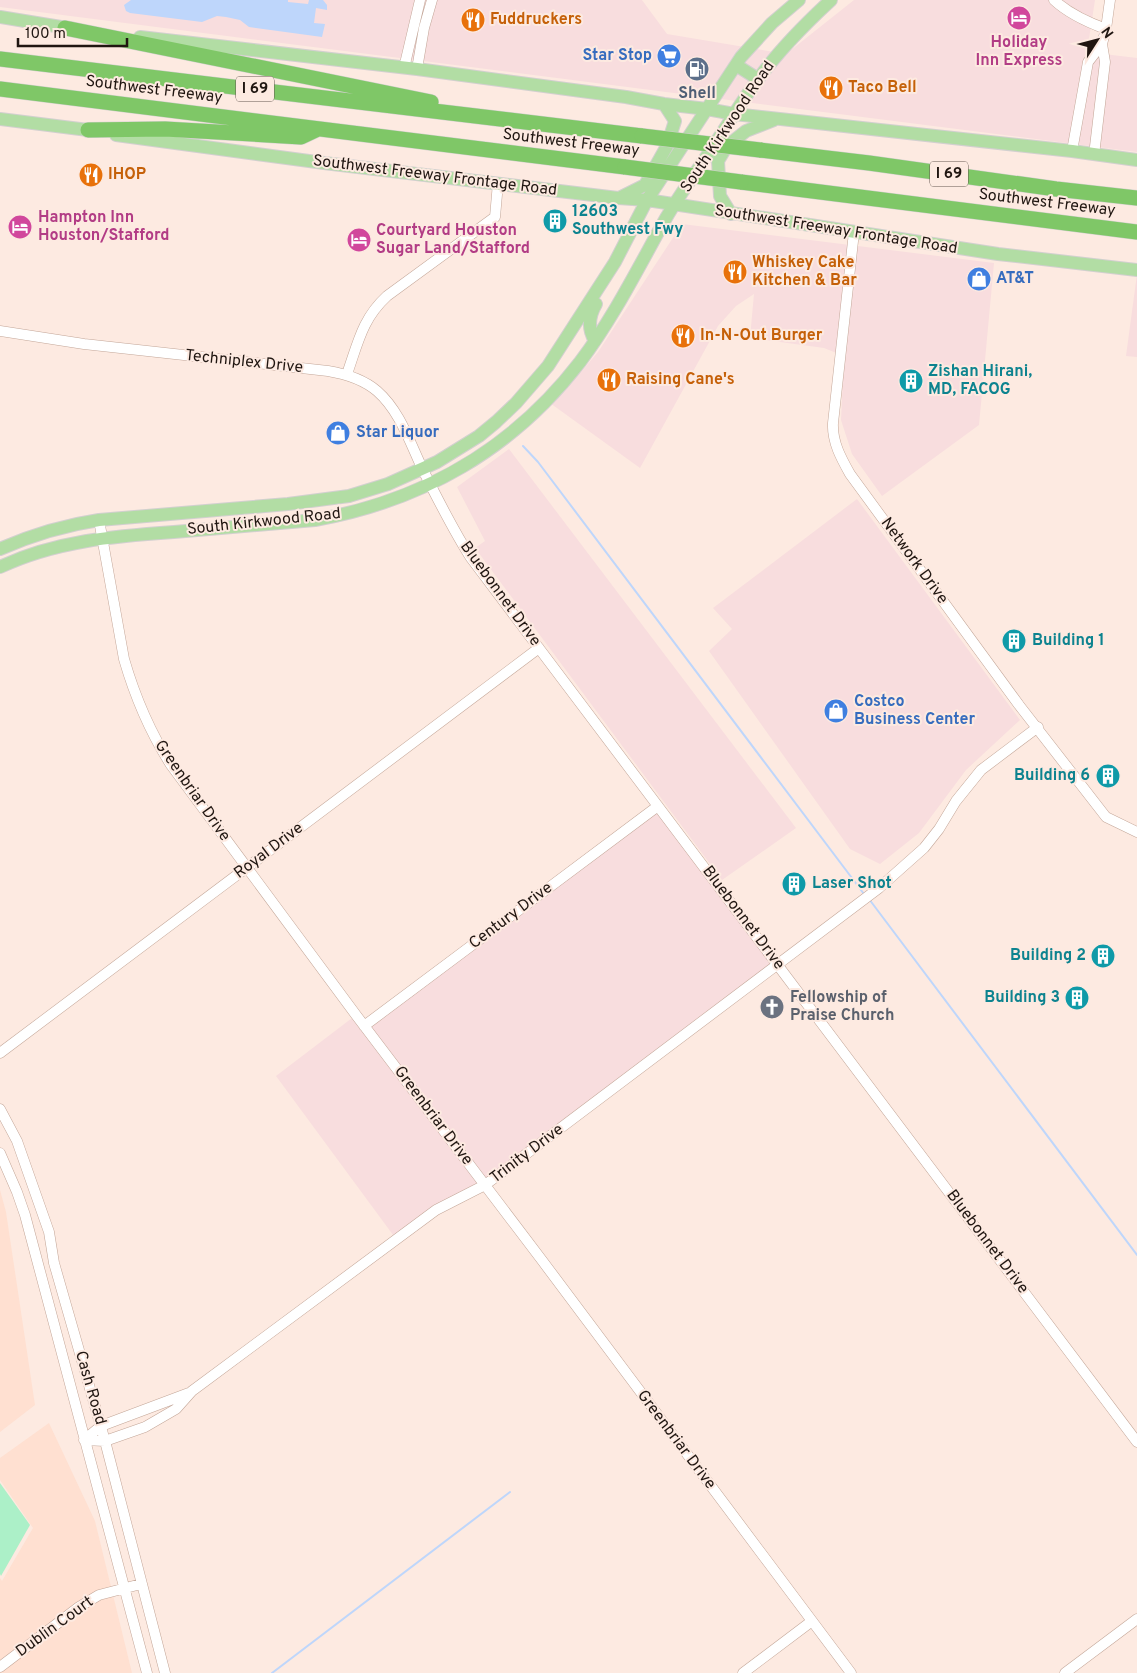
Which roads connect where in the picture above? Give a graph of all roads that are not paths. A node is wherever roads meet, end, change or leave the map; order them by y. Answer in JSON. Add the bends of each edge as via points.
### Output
{"nodes":[{"id":1,"x":420,"y":0,"type":"edge"},
{"id":2,"x":432,"y":0,"type":"edge"},
{"id":3,"x":798,"y":0,"type":"edge"},
{"id":4,"x":832,"y":0,"type":"edge"},
{"id":5,"x":1054,"y":0,"type":"edge"},
{"id":6,"x":1110,"y":0,"type":"edge"},
{"id":7,"x":0,"y":17,"type":"edge"},
{"id":8,"x":65,"y":28,"type":"junction"},
{"id":9,"x":1106,"y":29,"type":"junction"},
{"id":10,"x":1102,"y":44,"type":"junction"},
{"id":11,"x":0,"y":60,"type":"edge"},
{"id":12,"x":736,"y":65,"type":"junction"},
{"id":13,"x":410,"y":68,"type":"junction"},
{"id":14,"x":758,"y":79,"type":"junction"},
{"id":15,"x":0,"y":89,"type":"edge"},
{"id":16,"x":664,"y":104,"type":"junction"},
{"id":17,"x":706,"y":109,"type":"junction"},
{"id":18,"x":734,"y":114,"type":"junction"},
{"id":19,"x":0,"y":119,"type":"edge"},
{"id":20,"x":776,"y":119,"type":"junction"},
{"id":21,"x":511,"y":120,"type":"junction"},
{"id":22,"x":318,"y":129,"type":"junction"},
{"id":23,"x":88,"y":130,"type":"junction"},
{"id":24,"x":1072,"y":151,"type":"junction"},
{"id":25,"x":1094,"y":155,"type":"junction"},
{"id":26,"x":1137,"y":160,"type":"edge"},
{"id":27,"x":498,"y":183,"type":"junction"},
{"id":28,"x":618,"y":198,"type":"junction"},
{"id":29,"x":1137,"y":198,"type":"edge"},
{"id":30,"x":646,"y":200,"type":"junction"},
{"id":31,"x":675,"y":205,"type":"junction"},
{"id":32,"x":731,"y":214,"type":"junction"},
{"id":33,"x":854,"y":232,"type":"junction"},
{"id":34,"x":1137,"y":232,"type":"edge"},
{"id":35,"x":1137,"y":270,"type":"edge"},
{"id":36,"x":601,"y":285,"type":"junction"},
{"id":37,"x":578,"y":321,"type":"junction"},
{"id":38,"x":0,"y":331,"type":"edge"},
{"id":39,"x":596,"y":341,"type":"junction"},
{"id":40,"x":572,"y":372,"type":"junction"},
{"id":41,"x":347,"y":374,"type":"junction"},
{"id":42,"x":423,"y":468,"type":"junction"},
{"id":43,"x":430,"y":484,"type":"junction"},
{"id":44,"x":347,"y":496,"type":"junction"},
{"id":45,"x":264,"y":506,"type":"junction"},
{"id":46,"x":351,"y":512,"type":"junction"},
{"id":47,"x":99,"y":520,"type":"junction"},
{"id":48,"x":267,"y":525,"type":"junction"},
{"id":49,"x":102,"y":538,"type":"junction"},
{"id":50,"x":0,"y":549,"type":"edge"},
{"id":51,"x":0,"y":567,"type":"edge"},
{"id":52,"x":539,"y":648,"type":"junction"},
{"id":53,"x":1038,"y":727,"type":"junction"},
{"id":54,"x":658,"y":806,"type":"junction"},
{"id":55,"x":1137,"y":832,"type":"edge"},
{"id":56,"x":246,"y":868,"type":"junction"},
{"id":57,"x":778,"y":965,"type":"junction"},
{"id":58,"x":364,"y":1026,"type":"junction"},
{"id":59,"x":0,"y":1054,"type":"edge"},
{"id":60,"x":0,"y":1109,"type":"edge"},
{"id":61,"x":0,"y":1152,"type":"edge"},
{"id":62,"x":29,"y":1176,"type":"junction"},
{"id":63,"x":13,"y":1182,"type":"junction"},
{"id":64,"x":485,"y":1185,"type":"junction"},
{"id":65,"x":54,"y":1263,"type":"junction"},
{"id":66,"x":38,"y":1267,"type":"junction"},
{"id":67,"x":192,"y":1392,"type":"junction"},
{"id":68,"x":101,"y":1426,"type":"junction"},
{"id":69,"x":84,"y":1440,"type":"junction"},
{"id":70,"x":105,"y":1441,"type":"junction"},
{"id":71,"x":1137,"y":1442,"type":"edge"},
{"id":72,"x":141,"y":1584,"type":"junction"},
{"id":73,"x":124,"y":1588,"type":"junction"},
{"id":74,"x":1137,"y":1619,"type":"edge"},
{"id":75,"x":812,"y":1621,"type":"junction"},
{"id":76,"x":0,"y":1667,"type":"edge"},
{"id":77,"x":147,"y":1673,"type":"edge"},
{"id":78,"x":165,"y":1673,"type":"edge"},
{"id":79,"x":743,"y":1673,"type":"edge"},
{"id":80,"x":851,"y":1673,"type":"edge"},
{"id":81,"x":1065,"y":1673,"type":"edge"}],
"edges":[{"from":1,"to":13,"type":"street","via":[[412,26]]},
{"from":2,"to":13,"type":"street"},
{"from":3,"to":12,"type":"main road","name":"South Kirkwood Road","via":[[772,23]]},
{"from":4,"to":14,"type":"main road","name":"South Kirkwood Road","via":[[782,49]]},
{"from":5,"to":9,"type":"street","via":[[1071,14]]},
{"from":6,"to":9,"type":"street"},
{"from":7,"to":8,"type":"main road"},
{"from":8,"to":13,"type":"main road"},
{"from":8,"to":21,"type":"highway"},
{"from":9,"to":10,"type":"street"},
{"from":10,"to":24,"type":"street","via":[[1088,62]]},
{"from":10,"to":25,"type":"street","via":[[1105,62]]},
{"from":11,"to":21,"type":"highway","name":"Southwest Freeway","number":"I 69"},
{"from":12,"to":14,"type":"main road"},
{"from":12,"to":17,"type":"main road","name":"South Kirkwood Road"},
{"from":13,"to":16,"type":"main road"},
{"from":14,"to":18,"type":"main road","name":"South Kirkwood Road"},
{"from":15,"to":22,"type":"highway","name":"Southwest Freeway","number":"I 69"},
{"from":16,"to":17,"type":"main road"},
{"from":16,"to":28,"type":"main road","via":[[675,120],[667,146],[645,185]]},
{"from":17,"to":18,"type":"main road"},
{"from":17,"to":30,"type":"main road","name":"South Kirkwood Road"},
{"from":18,"to":20,"type":"main road"},
{"from":18,"to":31,"type":"main road","name":"South Kirkwood Road"},
{"from":19,"to":23,"type":"main road","name":"Southwest Freeway Frontage Road"},
{"from":20,"to":24,"type":"main road"},
{"from":20,"to":32,"type":"main road","via":[[746,131],[727,146],[718,161],[720,196]]},
{"from":21,"to":29,"type":"highway","name":"Southwest Freeway","number":"I 69","bridge":true},
{"from":22,"to":23,"type":"highway","via":[[301,137],[165,129]]},
{"from":22,"to":34,"type":"highway","name":"Southwest Freeway","number":"I 69","bridge":true},
{"from":23,"to":27,"type":"main road","name":"Southwest Freeway Frontage Road"},
{"from":24,"to":25,"type":"main road"},
{"from":25,"to":26,"type":"main road"},
{"from":27,"to":28,"type":"main road","name":"Southwest Freeway Frontage Road"},
{"from":27,"to":41,"type":"street","via":[[495,217],[374,308],[366,320]]},
{"from":28,"to":30,"type":"main road","name":"Southwest Freeway Frontage Road"},
{"from":30,"to":31,"type":"main road","name":"Southwest Freeway Frontage Road"},
{"from":30,"to":36,"type":"main road","name":"South Kirkwood Road"},
{"from":31,"to":32,"type":"main road","name":"Southwest Freeway Frontage Road"},
{"from":31,"to":39,"type":"main road","name":"South Kirkwood Road"},
{"from":32,"to":33,"type":"main road","name":"Southwest Freeway Frontage Road"},
{"from":33,"to":35,"type":"main road","name":"Southwest Freeway Frontage Road","via":[[998,254]]},
{"from":33,"to":53,"type":"street","name":"Network Drive","via":[[833,427],[839,454],[850,474]]},
{"from":36,"to":37,"type":"main road","name":"South Kirkwood Road"},
{"from":36,"to":39,"type":"main road","via":[[601,294],[590,322],[591,334]]},
{"from":37,"to":40,"type":"main road","via":[[584,328],[586,341],[571,364]]},
{"from":37,"to":42,"type":"main road","name":"South Kirkwood Road","via":[[548,366],[516,403],[479,436]]},
{"from":38,"to":41,"type":"street","name":"Techniplex Drive","via":[[84,344]]},
{"from":39,"to":40,"type":"main road","name":"South Kirkwood Road"},
{"from":40,"to":43,"type":"main road","name":"South Kirkwood Road","via":[[511,434]]},
{"from":41,"to":42,"type":"street","name":"Techniplex Drive","via":[[385,399],[399,419]]},
{"from":42,"to":43,"type":"street","name":"Techniplex Drive"},
{"from":42,"to":44,"type":"main road","name":"South Kirkwood Road","via":[[388,484]]},
{"from":43,"to":46,"type":"main road","name":"South Kirkwood Road"},
{"from":43,"to":52,"type":"street","name":"Bluebonnet Drive","via":[[471,558]]},
{"from":44,"to":45,"type":"main road","name":"South Kirkwood Road"},
{"from":44,"to":46,"type":"main road"},
{"from":45,"to":47,"type":"main road","name":"South Kirkwood Road"},
{"from":45,"to":48,"type":"main road"},
{"from":46,"to":48,"type":"main road","name":"South Kirkwood Road"},
{"from":47,"to":49,"type":"street","name":"Greenbriar Drive"},
{"from":47,"to":50,"type":"main road","name":"South Kirkwood Road","via":[[33,535]]},
{"from":48,"to":49,"type":"main road","name":"South Kirkwood Road"},
{"from":49,"to":51,"type":"main road","name":"South Kirkwood Road","via":[[30,555]]},
{"from":49,"to":56,"type":"street","name":"Greenbriar Drive","via":[[124,659],[147,721],[160,749]]},
{"from":52,"to":54,"type":"street","name":"Bluebonnet Drive"},
{"from":52,"to":56,"type":"street","name":"Royal Drive"},
{"from":53,"to":55,"type":"street","name":"Network Drive","via":[[1106,817]]},
{"from":53,"to":57,"type":"street","name":"Trinity Drive","via":[[980,770],[924,848],[879,888]]},
{"from":54,"to":57,"type":"street","name":"Bluebonnet Drive"},
{"from":54,"to":58,"type":"street","name":"Century Drive"},
{"from":56,"to":58,"type":"street","name":"Greenbriar Drive"},
{"from":56,"to":59,"type":"street","name":"Royal Drive"},
{"from":57,"to":64,"type":"street","name":"Trinity Drive"},
{"from":57,"to":71,"type":"street","name":"Bluebonnet Drive"},
{"from":58,"to":64,"type":"street","name":"Greenbriar Drive"},
{"from":60,"to":62,"type":"street","name":"Cash Road"},
{"from":61,"to":63,"type":"street","name":"Cash Road"},
{"from":62,"to":63,"type":"street"},
{"from":62,"to":65,"type":"street","name":"Cash Road","via":[[49,1232]]},
{"from":63,"to":66,"type":"street","name":"Cash Road"},
{"from":64,"to":67,"type":"street","name":"Trinity Drive","via":[[436,1210]]},
{"from":64,"to":75,"type":"street","name":"Greenbriar Drive"},
{"from":65,"to":66,"type":"street"},
{"from":65,"to":68,"type":"street","name":"Cash Road"},
{"from":66,"to":69,"type":"street","name":"Cash Road"},
{"from":67,"to":68,"type":"street","name":"Trinity Drive"},
{"from":67,"to":70,"type":"street","name":"Trinity Drive","via":[[162,1418]]},
{"from":68,"to":69,"type":"street","name":"Trinity Drive"},
{"from":68,"to":70,"type":"street","name":"Cash Road"},
{"from":69,"to":70,"type":"street","name":"Trinity Drive"},
{"from":69,"to":73,"type":"street","name":"Cash Road"},
{"from":70,"to":72,"type":"street","name":"Cash Road"},
{"from":72,"to":73,"type":"street","name":"Dublin Court"},
{"from":72,"to":78,"type":"street","name":"Cash Road"},
{"from":73,"to":76,"type":"street","name":"Dublin Court","via":[[99,1595],[78,1607]]},
{"from":73,"to":77,"type":"street","name":"Cash Road"},
{"from":74,"to":81,"type":"street"},
{"from":75,"to":79,"type":"street"},
{"from":75,"to":80,"type":"street","name":"Greenbriar Drive"}]}
